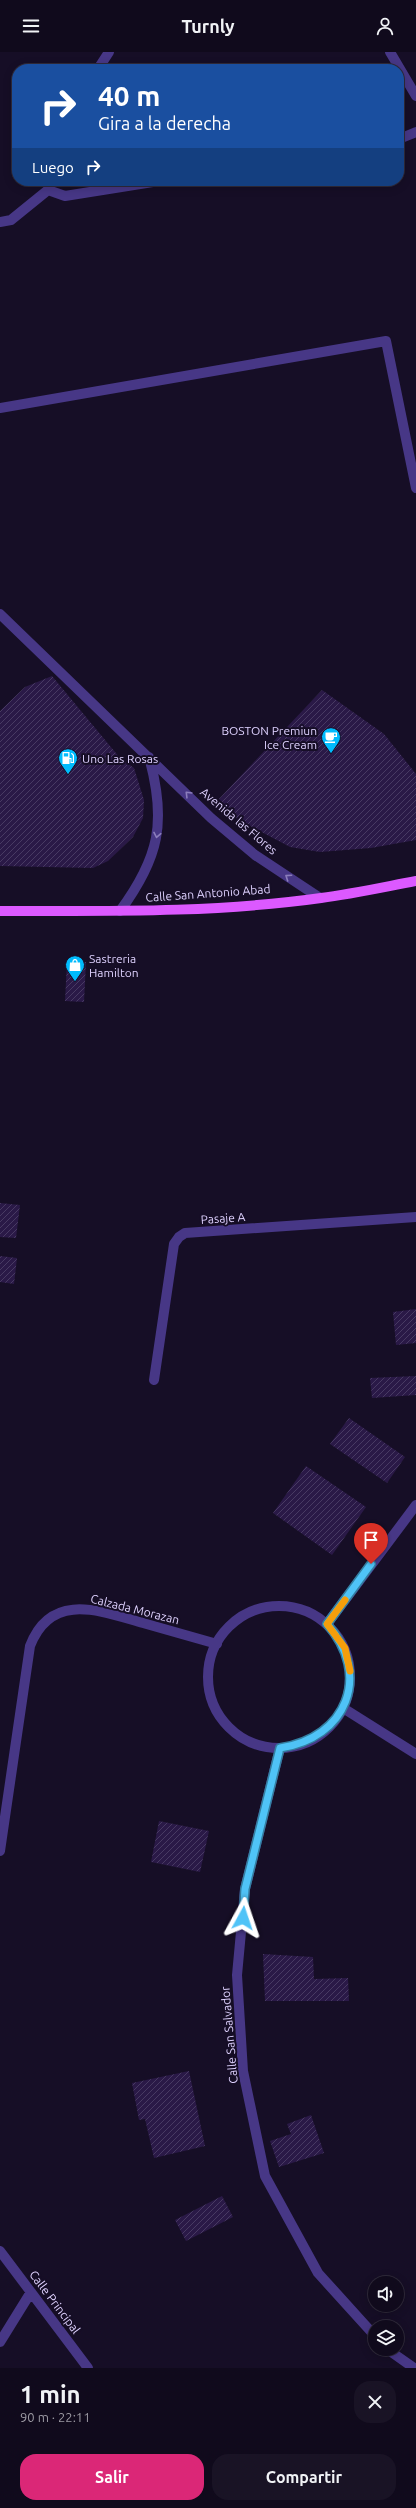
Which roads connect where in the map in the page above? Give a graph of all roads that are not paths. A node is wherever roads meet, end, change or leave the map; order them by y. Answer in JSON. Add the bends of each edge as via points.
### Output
{"nodes":[{"id":1,"x":109,"y":52,"type":"edge"},
{"id":2,"x":390,"y":52,"type":"edge"},
{"id":3,"x":101,"y":64,"type":"edge"},
{"id":4,"x":397,"y":64,"type":"edge"},
{"id":5,"x":404,"y":76,"type":"edge"},
{"id":6,"x":416,"y":96,"type":"edge"},
{"id":7,"x":416,"y":132,"type":"edge"},
{"id":8,"x":404,"y":137,"type":"edge"},
{"id":9,"x":46,"y":186,"type":"edge"},
{"id":10,"x":127,"y":186,"type":"edge"},
{"id":11,"x":0,"y":222,"type":"edge"},
{"id":12,"x":0,"y":408,"type":"edge"},
{"id":13,"x":416,"y":488,"type":"edge"},
{"id":14,"x":0,"y":614,"type":"edge"},
{"id":15,"x":149,"y":755,"type":"junction"},
{"id":16,"x":416,"y":882,"type":"edge"},
{"id":17,"x":320,"y":898,"type":"junction"},
{"id":18,"x":0,"y":911,"type":"edge"},
{"id":19,"x":120,"y":912,"type":"junction"},
{"id":20,"x":416,"y":1217,"type":"edge"},
{"id":21,"x":154,"y":1380,"type":"dead end"},
{"id":22,"x":416,"y":1505,"type":"edge"},
{"id":23,"x":327,"y":1624,"type":"junction"},
{"id":24,"x":217,"y":1644,"type":"junction"},
{"id":25,"x":343,"y":1708,"type":"junction"},
{"id":26,"x":280,"y":1748,"type":"junction"},
{"id":27,"x":416,"y":1754,"type":"edge"},
{"id":28,"x":0,"y":1851,"type":"edge"},
{"id":29,"x":0,"y":2251,"type":"edge"},
{"id":30,"x":31,"y":2292,"type":"junction"},
{"id":31,"x":368,"y":2328,"type":"edge"},
{"id":32,"x":0,"y":2342,"type":"edge"},
{"id":33,"x":397,"y":2356,"type":"edge"},
{"id":34,"x":88,"y":2368,"type":"edge"},
{"id":35,"x":414,"y":2368,"type":"edge"}],
"edges":[{"from":1,"to":3,"type":"street"},
{"from":2,"to":4,"type":"street"},
{"from":5,"to":6,"type":"street"},
{"from":7,"to":8,"type":"street"},
{"from":9,"to":10,"type":"street","via":[[65,196]]},
{"from":9,"to":11,"type":"street","via":[[11,220]]},
{"from":12,"to":13,"type":"street","via":[[386,341]]},
{"from":14,"to":15,"type":"street","name":"Avenida las Flores"},
{"from":17,"to":15,"type":"street","name":"Avenida las Flores","one_way":true,"via":[[255,855],[211,818]]},
{"from":15,"to":19,"type":"street","one_way":true,"via":[[158,788],[157,834],[153,854],[139,885]]},
{"from":16,"to":17,"type":"main road","name":"Calle San Antonio Abad"},
{"from":17,"to":19,"type":"main road","name":"Calle San Antonio Abad"},
{"from":18,"to":19,"type":"main road","name":"Calle San Antonio Abad"},
{"from":20,"to":21,"type":"street","name":"Pasaje A","via":[[185,1233],[174,1244]]},
{"from":22,"to":23,"type":"street"},
{"from":23,"to":24,"type":"street","via":[[312,1614],[295,1608],[277,1606],[260,1609],[243,1616],[229,1627]]},
{"from":23,"to":25,"type":"street","via":[[345,1648],[349,1663],[350,1678]]},
{"from":24,"to":26,"type":"street","via":[[208,1672],[209,1688],[222,1719],[248,1740]]},
{"from":24,"to":28,"type":"street","name":"Calzada Morazan","via":[[94,1609],[64,1611],[48,1620],[34,1635],[30,1646]]},
{"from":25,"to":26,"type":"street","via":[[335,1721],[310,1740]]},
{"from":25,"to":27,"type":"street"},
{"from":26,"to":31,"type":"street","name":"Calle San Salvador","via":[[245,1889],[237,1975],[243,2071],[265,2176],[318,2272]]},
{"from":29,"to":30,"type":"street","name":"Calle Principal"},
{"from":30,"to":32,"type":"street"},
{"from":30,"to":34,"type":"street","name":"Calle Principal"},
{"from":33,"to":35,"type":"street"}]}
